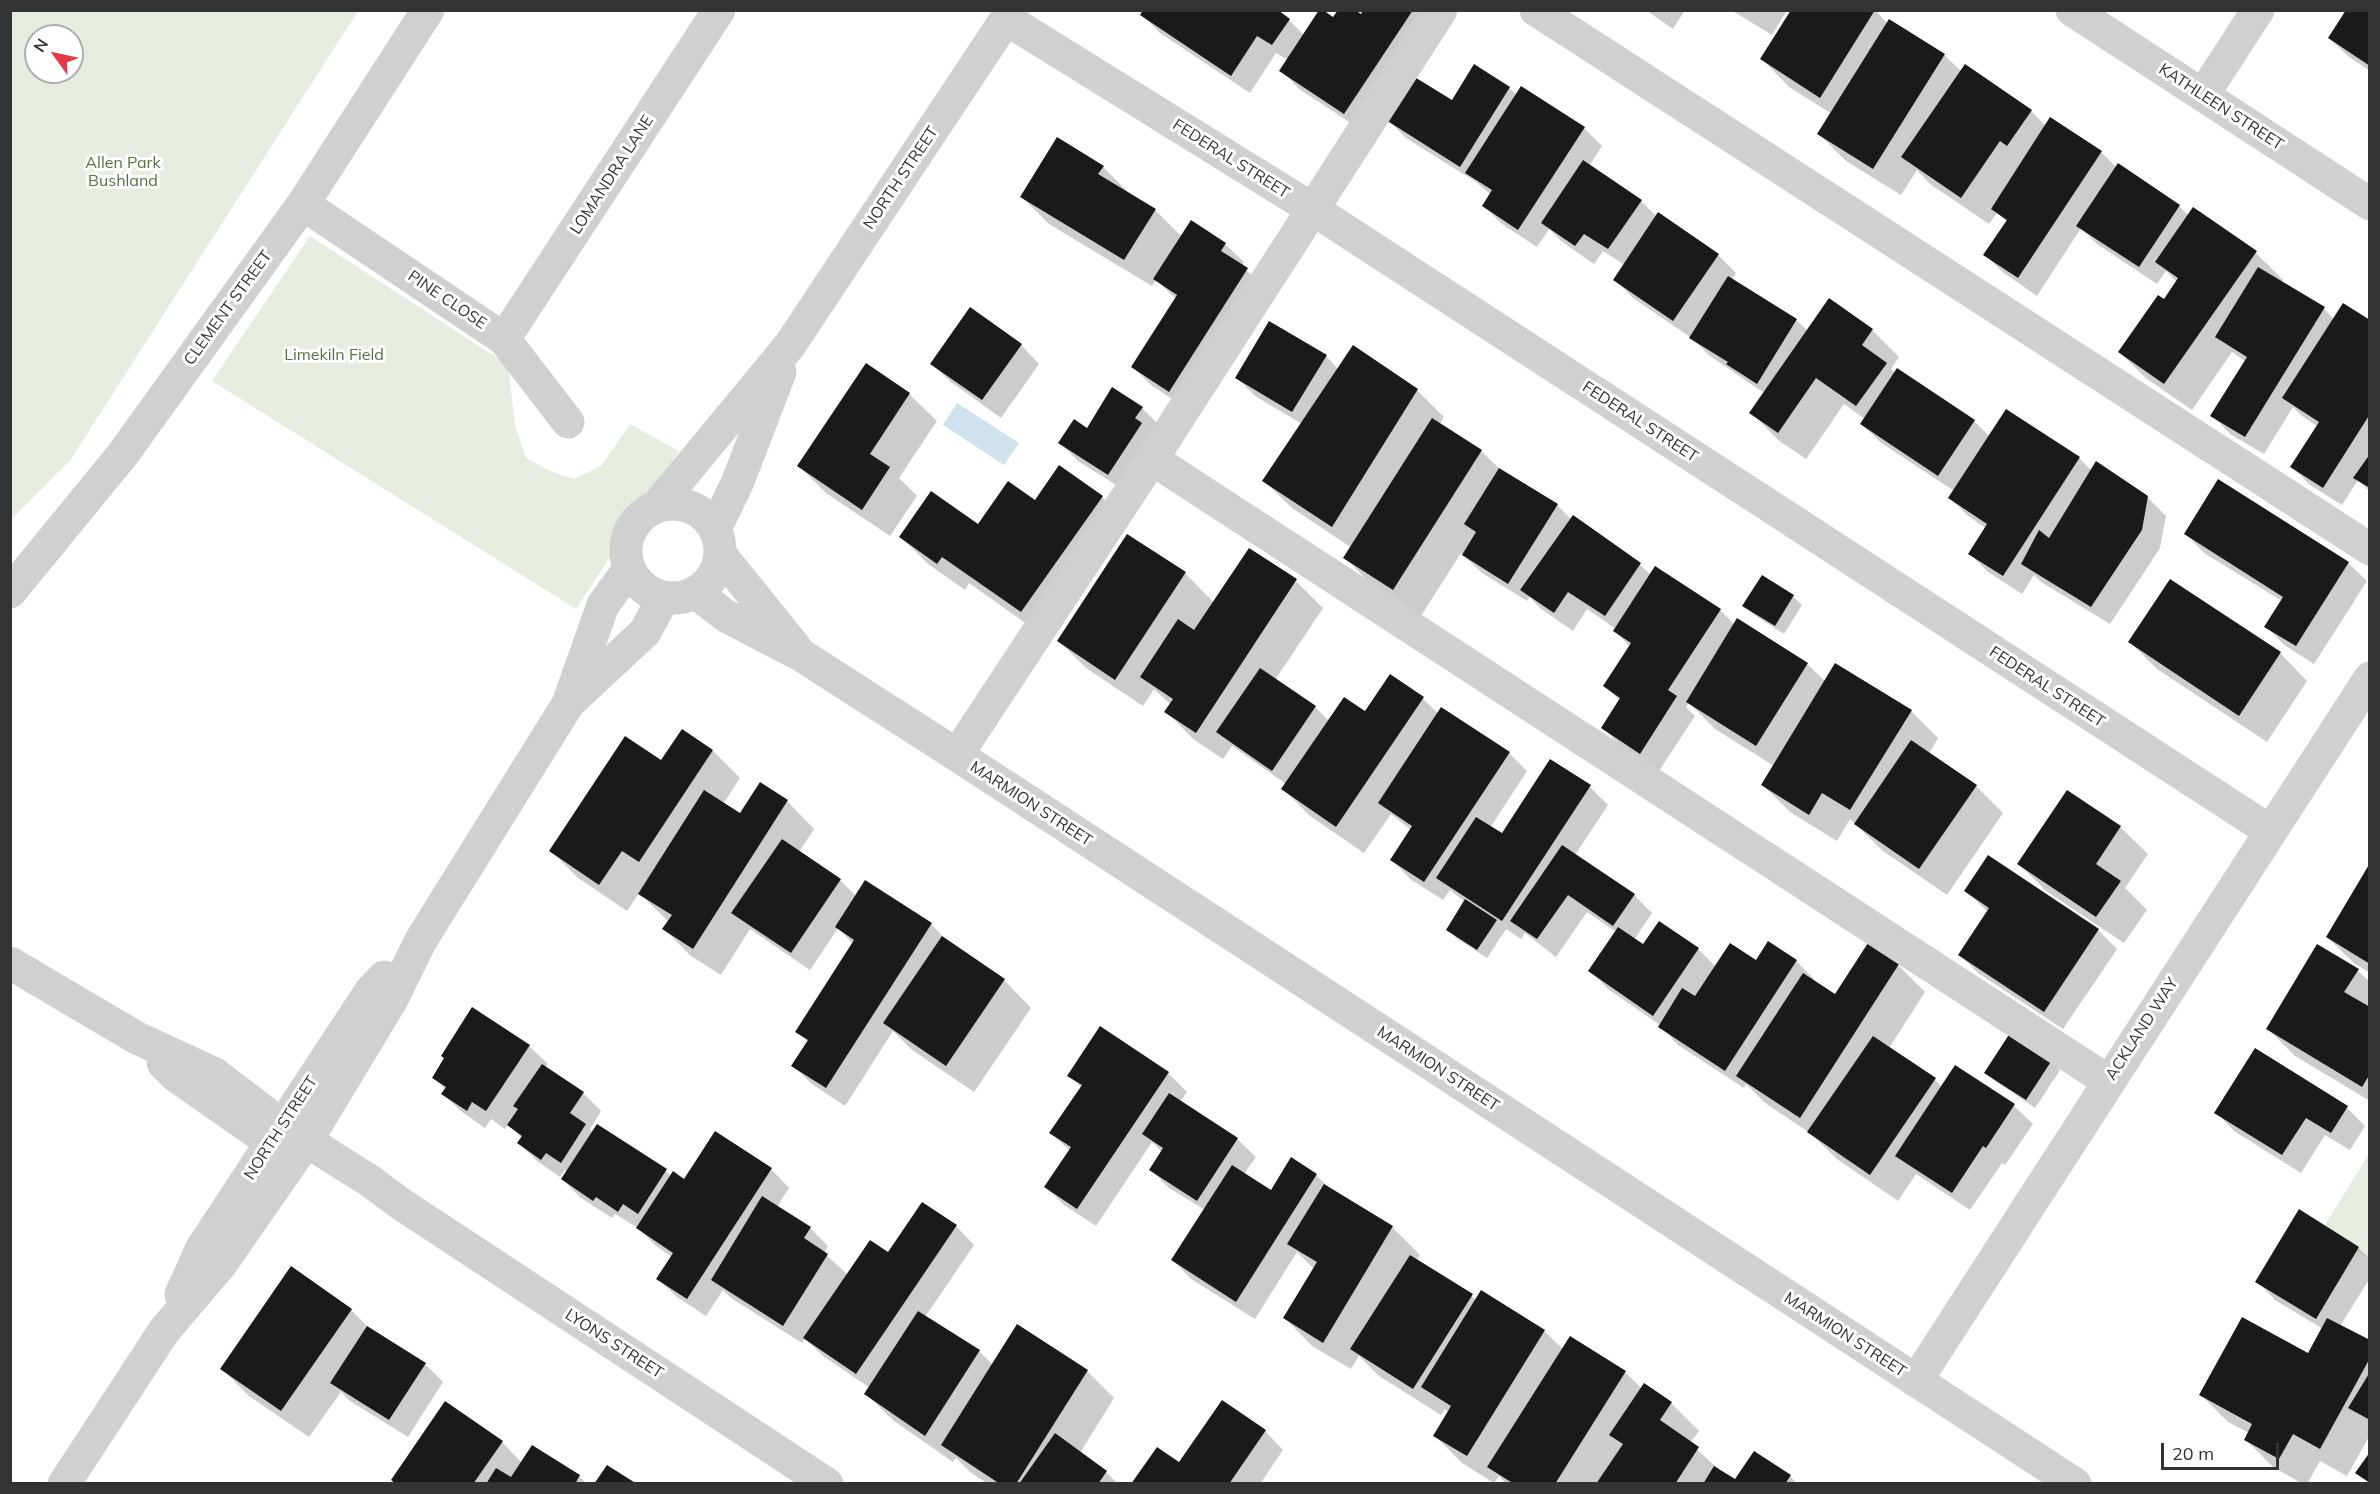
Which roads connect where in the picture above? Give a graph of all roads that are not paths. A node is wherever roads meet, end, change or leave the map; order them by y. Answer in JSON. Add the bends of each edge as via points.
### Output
{"nodes":[{"id":1,"x":428,"y":10,"type":"edge"},
{"id":2,"x":719,"y":10,"type":"edge"},
{"id":3,"x":1441,"y":10,"type":"edge"},
{"id":4,"x":1536,"y":10,"type":"edge"},
{"id":5,"x":2072,"y":10,"type":"edge"},
{"id":6,"x":2258,"y":10,"type":"edge"},
{"id":7,"x":1009,"y":15,"type":"edge"},
{"id":8,"x":2203,"y":95,"type":"junction"},
{"id":9,"x":303,"y":204,"type":"junction"},
{"id":10,"x":2370,"y":204,"type":"edge"},
{"id":11,"x":1314,"y":210,"type":"junction"},
{"id":12,"x":504,"y":339,"type":"junction"},
{"id":13,"x":790,"y":345,"type":"junction"},
{"id":14,"x":568,"y":422,"type":"dead end"},
{"id":15,"x":1152,"y":459,"type":"junction"},
{"id":16,"x":657,"y":506,"type":"junction"},
{"id":17,"x":717,"y":541,"type":"junction"},
{"id":18,"x":2370,"y":549,"type":"edge"},
{"id":19,"x":629,"y":569,"type":"junction"},
{"id":20,"x":10,"y":592,"type":"edge"},
{"id":21,"x":680,"y":595,"type":"junction"},
{"id":22,"x":801,"y":655,"type":"junction"},
{"id":23,"x":2370,"y":678,"type":"edge"},
{"id":24,"x":568,"y":704,"type":"junction"},
{"id":25,"x":957,"y":755,"type":"junction"},
{"id":26,"x":2270,"y":831,"type":"junction"},
{"id":27,"x":10,"y":963,"type":"edge"},
{"id":28,"x":2108,"y":1081,"type":"junction"},
{"id":29,"x":289,"y":1142,"type":"junction"},
{"id":30,"x":1916,"y":1381,"type":"junction"},
{"id":31,"x":64,"y":1484,"type":"edge"},
{"id":32,"x":827,"y":1484,"type":"edge"},
{"id":33,"x":2075,"y":1484,"type":"edge"}],
"edges":[{"from":1,"to":9,"type":"street","name":"CLEMENT STREET"},
{"from":2,"to":12,"type":"street","name":"LOMANDRA LANE"},
{"from":3,"to":11,"type":"street"},
{"from":4,"to":18,"type":"street"},
{"from":5,"to":8,"type":"street","name":"KATHLEEN STREET"},
{"from":6,"to":8,"type":"street"},
{"from":7,"to":11,"type":"street","name":"FEDERAL STREET"},
{"from":7,"to":13,"type":"street","name":"NORTH STREET"},
{"from":8,"to":10,"type":"street","name":"KATHLEEN STREET"},
{"from":9,"to":12,"type":"street","name":"PINE CLOSE"},
{"from":9,"to":20,"type":"street","name":"CLEMENT STREET","via":[[123,454]]},
{"from":11,"to":15,"type":"street"},
{"from":11,"to":26,"type":"street","name":"FEDERAL STREET"},
{"from":12,"to":14,"type":"street","name":"PINE CLOSE"},
{"from":13,"to":16,"type":"street","name":"NORTH STREET"},
{"from":13,"to":17,"type":"street","name":"NORTH STREET"},
{"from":15,"to":25,"type":"street"},
{"from":15,"to":28,"type":"street"},
{"from":16,"to":17,"type":"street","via":[[671,503],[696,510],[707,518]]},
{"from":16,"to":19,"type":"street","via":[[644,513],[627,539]]},
{"from":17,"to":21,"type":"street","via":[[716,569],[708,582]]},
{"from":17,"to":22,"type":"street","name":"MARMION STREET"},
{"from":19,"to":21,"type":"street","via":[[637,583],[650,592]]},
{"from":19,"to":24,"type":"street","name":"NORTH STREET","via":[[603,605]]},
{"from":21,"to":22,"type":"street","name":"MARMION STREET"},
{"from":21,"to":24,"type":"street","name":"NORTH STREET"},
{"from":22,"to":25,"type":"street","name":"MARMION STREET"},
{"from":23,"to":26,"type":"street","name":"ACKLAND WAY"},
{"from":24,"to":29,"type":"street","name":"NORTH STREET","via":[[421,939],[370,992]]},
{"from":25,"to":30,"type":"street","name":"MARMION STREET"},
{"from":26,"to":28,"type":"street","name":"ACKLAND WAY"},
{"from":27,"to":29,"type":"street","name":"LYONS STREET","via":[[137,1038],[215,1074]]},
{"from":28,"to":30,"type":"street","name":"ACKLAND WAY"},
{"from":29,"to":31,"type":"street","name":"NORTH STREET","via":[[202,1248],[164,1331]]},
{"from":29,"to":32,"type":"street","name":"LYONS STREET","via":[[402,1204]]},
{"from":30,"to":33,"type":"street","name":"MARMION STREET"}]}
